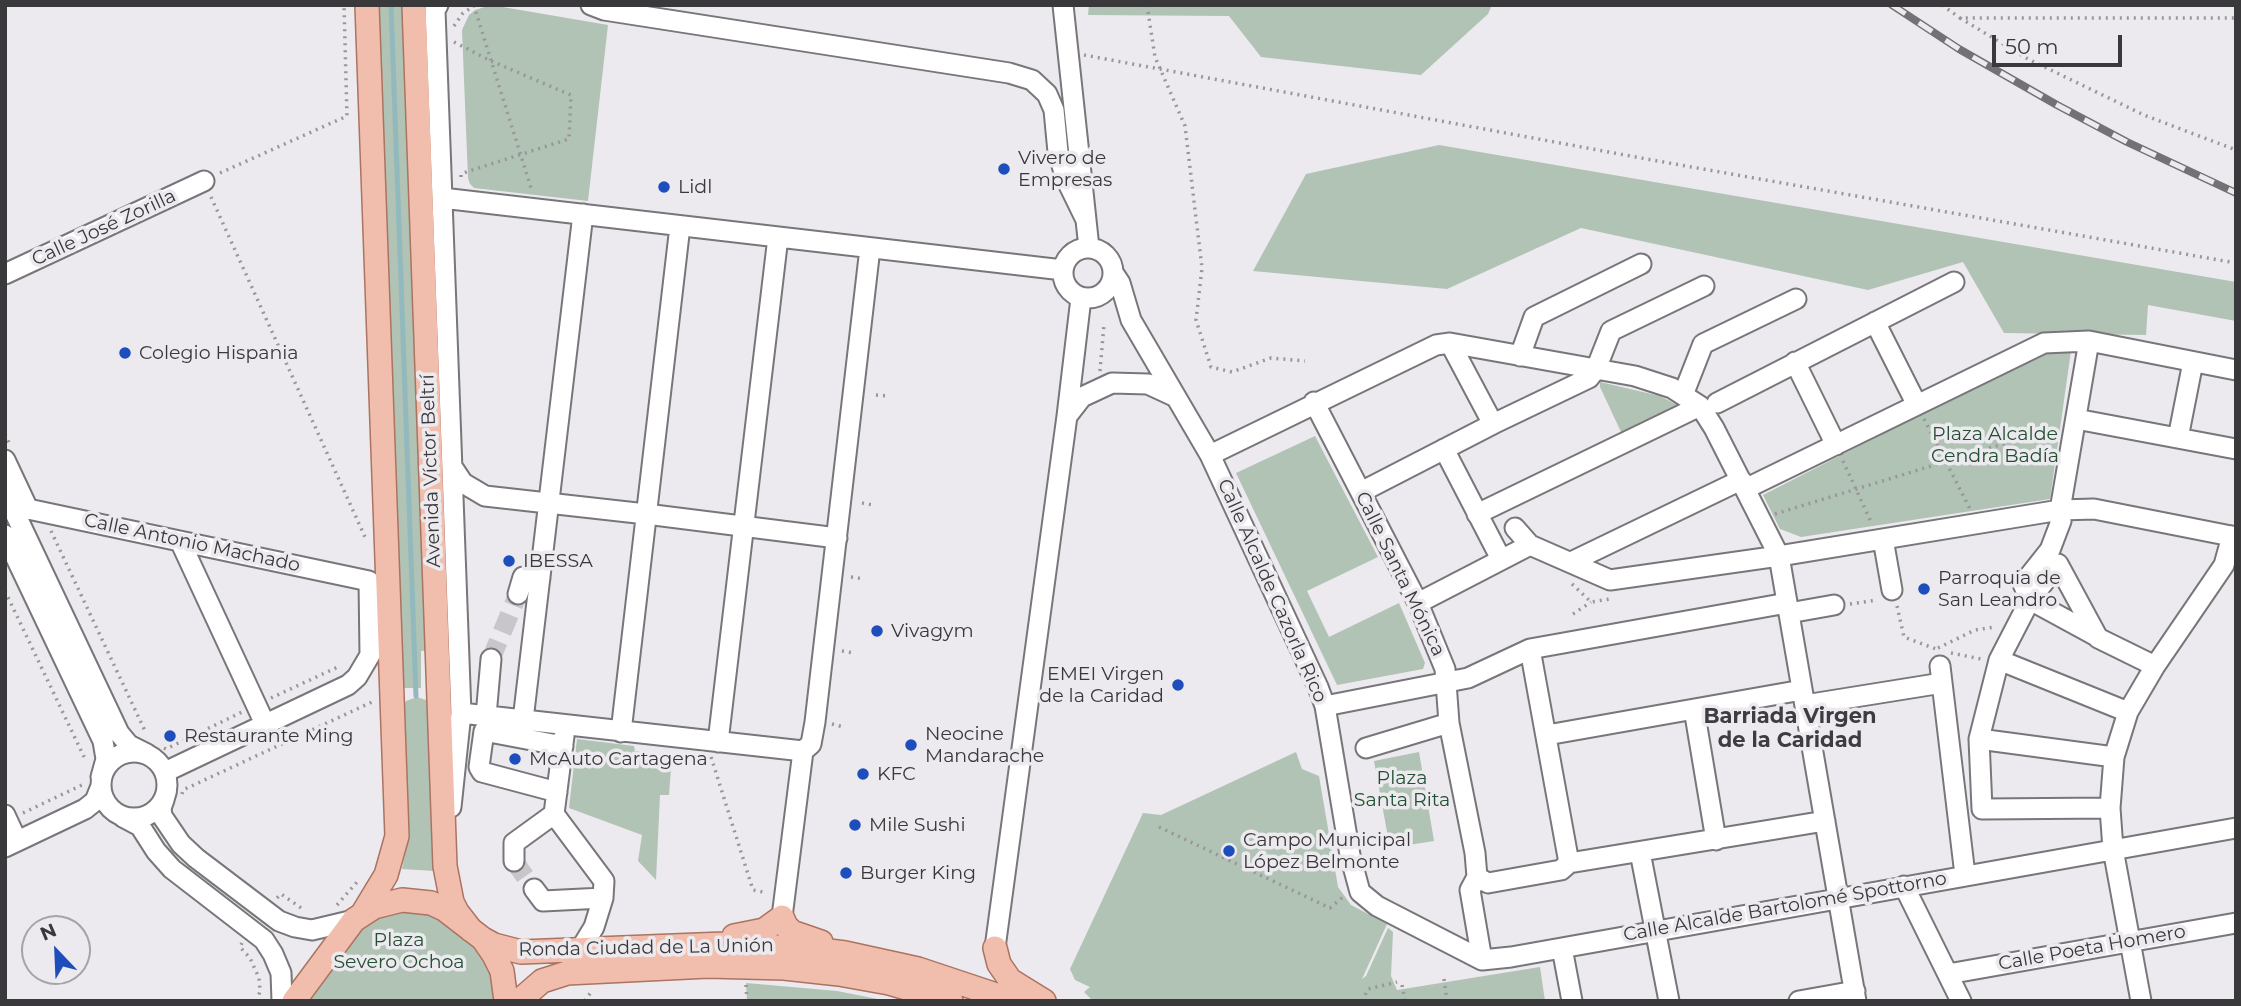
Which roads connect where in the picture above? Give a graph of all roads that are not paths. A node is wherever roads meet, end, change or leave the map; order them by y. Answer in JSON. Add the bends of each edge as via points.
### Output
{"nodes":[{"id":1,"x":367,"y":5,"type":"edge"},
{"id":2,"x":591,"y":5,"type":"edge"},
{"id":3,"x":1062,"y":5,"type":"edge"},
{"id":4,"x":430,"y":6,"type":"edge"},
{"id":5,"x":204,"y":181,"type":"road end"},
{"id":6,"x":442,"y":198,"type":"junction"},
{"id":7,"x":583,"y":214,"type":"junction"},
{"id":8,"x":1086,"y":220,"type":"junction"},
{"id":9,"x":680,"y":226,"type":"junction"},
{"id":10,"x":778,"y":237,"type":"junction"},
{"id":11,"x":870,"y":248,"type":"junction"},
{"id":12,"x":1089,"y":248,"type":"junction"},
{"id":13,"x":1641,"y":264,"type":"dead end"},
{"id":14,"x":1063,"y":270,"type":"junction"},
{"id":15,"x":5,"y":274,"type":"edge"},
{"id":16,"x":1114,"y":274,"type":"junction"},
{"id":17,"x":1954,"y":282,"type":"dead end"},
{"id":18,"x":1704,"y":286,"type":"dead end"},
{"id":19,"x":1089,"y":297,"type":"junction"},
{"id":20,"x":1796,"y":299,"type":"dead end"},
{"id":21,"x":1131,"y":320,"type":"junction"},
{"id":22,"x":1875,"y":322,"type":"junction"},
{"id":23,"x":2089,"y":341,"type":"junction"},
{"id":24,"x":1450,"y":343,"type":"junction"},
{"id":25,"x":1520,"y":356,"type":"junction"},
{"id":26,"x":1795,"y":362,"type":"junction"},
{"id":27,"x":2193,"y":362,"type":"junction"},
{"id":28,"x":1595,"y":369,"type":"junction"},
{"id":29,"x":2236,"y":370,"type":"edge"},
{"id":30,"x":1683,"y":395,"type":"junction"},
{"id":31,"x":1174,"y":396,"type":"junction"},
{"id":32,"x":1314,"y":402,"type":"junction"},
{"id":33,"x":1708,"y":404,"type":"junction"},
{"id":34,"x":1917,"y":405,"type":"junction"},
{"id":35,"x":1067,"y":416,"type":"junction"},
{"id":36,"x":1493,"y":424,"type":"junction"},
{"id":37,"x":2075,"y":424,"type":"junction"},
{"id":38,"x":2178,"y":438,"type":"junction"},
{"id":39,"x":1836,"y":444,"type":"junction"},
{"id":40,"x":1444,"y":449,"type":"junction"},
{"id":41,"x":2236,"y":449,"type":"edge"},
{"id":42,"x":1210,"y":455,"type":"junction"},
{"id":43,"x":10,"y":457,"type":"edge"},
{"id":44,"x":453,"y":468,"type":"junction"},
{"id":45,"x":1743,"y":485,"type":"junction"},
{"id":46,"x":5,"y":492,"type":"edge"},
{"id":47,"x":1361,"y":492,"type":"junction"},
{"id":48,"x":485,"y":496,"type":"junction"},
{"id":49,"x":549,"y":502,"type":"junction"},
{"id":50,"x":28,"y":512,"type":"junction"},
{"id":51,"x":646,"y":513,"type":"junction"},
{"id":52,"x":1478,"y":514,"type":"junction"},
{"id":53,"x":2061,"y":516,"type":"junction"},
{"id":54,"x":455,"y":524,"type":"junction"},
{"id":55,"x":744,"y":525,"type":"junction"},
{"id":56,"x":1515,"y":528,"type":"dead end"},
{"id":57,"x":1878,"y":534,"type":"junction"},
{"id":58,"x":5,"y":535,"type":"edge"},
{"id":59,"x":2234,"y":537,"type":"edge"},
{"id":60,"x":838,"y":538,"type":"junction"},
{"id":61,"x":180,"y":541,"type":"junction"},
{"id":62,"x":1530,"y":545,"type":"junction"},
{"id":63,"x":1779,"y":556,"type":"junction"},
{"id":64,"x":1501,"y":559,"type":"junction"},
{"id":65,"x":1571,"y":562,"type":"junction"},
{"id":66,"x":540,"y":578,"type":"junction"},
{"id":67,"x":518,"y":594,"type":"tunnel mouth"},
{"id":68,"x":1894,"y":594,"type":"road end"},
{"id":69,"x":2030,"y":600,"type":"junction"},
{"id":70,"x":1418,"y":603,"type":"junction"},
{"id":71,"x":1834,"y":606,"type":"road end"},
{"id":72,"x":1788,"y":608,"type":"junction"},
{"id":73,"x":2098,"y":638,"type":"junction"},
{"id":74,"x":1530,"y":649,"type":"junction"},
{"id":75,"x":491,"y":659,"type":"tunnel mouth"},
{"id":76,"x":1999,"y":660,"type":"junction"},
{"id":77,"x":2155,"y":666,"type":"junction"},
{"id":78,"x":1447,"y":684,"type":"junction"},
{"id":79,"x":1804,"y":697,"type":"junction"},
{"id":80,"x":1325,"y":706,"type":"junction"},
{"id":81,"x":1694,"y":709,"type":"junction"},
{"id":82,"x":2128,"y":712,"type":"junction"},
{"id":83,"x":461,"y":713,"type":"junction"},
{"id":84,"x":486,"y":716,"type":"junction"},
{"id":85,"x":523,"y":720,"type":"junction"},
{"id":86,"x":1449,"y":723,"type":"junction"},
{"id":87,"x":265,"y":724,"type":"junction"},
{"id":88,"x":566,"y":725,"type":"junction"},
{"id":89,"x":621,"y":732,"type":"junction"},
{"id":90,"x":1547,"y":735,"type":"junction"},
{"id":91,"x":1979,"y":739,"type":"junction"},
{"id":92,"x":563,"y":746,"type":"junction"},
{"id":93,"x":714,"y":747,"type":"junction"},
{"id":94,"x":1366,"y":748,"type":"dead end"},
{"id":95,"x":149,"y":749,"type":"junction"},
{"id":96,"x":803,"y":751,"type":"junction"},
{"id":97,"x":2114,"y":757,"type":"junction"},
{"id":98,"x":165,"y":772,"type":"junction"},
{"id":99,"x":97,"y":777,"type":"junction"},
{"id":100,"x":557,"y":792,"type":"junction"},
{"id":101,"x":172,"y":800,"type":"junction"},
{"id":102,"x":2110,"y":808,"type":"junction"},
{"id":103,"x":85,"y":809,"type":"junction"},
{"id":104,"x":118,"y":814,"type":"junction"},
{"id":105,"x":554,"y":814,"type":"junction"},
{"id":106,"x":6,"y":817,"type":"edge"},
{"id":107,"x":1825,"y":821,"type":"junction"},
{"id":108,"x":2236,"y":828,"type":"edge"},
{"id":109,"x":1716,"y":840,"type":"junction"},
{"id":110,"x":11,"y":844,"type":"edge"},
{"id":111,"x":2113,"y":849,"type":"junction"},
{"id":112,"x":1640,"y":852,"type":"junction"},
{"id":113,"x":445,"y":860,"type":"junction"},
{"id":114,"x":514,"y":861,"type":"dead end"},
{"id":115,"x":1570,"y":863,"type":"junction"},
{"id":116,"x":1965,"y":875,"type":"junction"},
{"id":117,"x":1474,"y":883,"type":"junction"},
{"id":118,"x":1905,"y":886,"type":"junction"},
{"id":119,"x":534,"y":889,"type":"tunnel mouth"},
{"id":120,"x":603,"y":898,"type":"junction"},
{"id":121,"x":1838,"y":898,"type":"junction"},
{"id":122,"x":352,"y":914,"type":"junction"},
{"id":123,"x":782,"y":916,"type":"junction"},
{"id":124,"x":2236,"y":923,"type":"edge"},
{"id":125,"x":1654,"y":930,"type":"junction"},
{"id":126,"x":477,"y":935,"type":"junction"},
{"id":127,"x":2129,"y":940,"type":"junction"},
{"id":128,"x":680,"y":945,"type":"junction"},
{"id":129,"x":995,"y":948,"type":"junction"},
{"id":130,"x":1562,"y":948,"type":"junction"},
{"id":131,"x":580,"y":950,"type":"junction"},
{"id":132,"x":884,"y":960,"type":"junction"},
{"id":133,"x":1482,"y":960,"type":"junction"},
{"id":134,"x":1948,"y":974,"type":"junction"},
{"id":135,"x":951,"y":990,"type":"edge"},
{"id":136,"x":1855,"y":996,"type":"edge"},
{"id":137,"x":282,"y":1001,"type":"edge"},
{"id":138,"x":294,"y":1001,"type":"edge"},
{"id":139,"x":506,"y":1001,"type":"edge"},
{"id":140,"x":519,"y":1001,"type":"edge"},
{"id":141,"x":1014,"y":1001,"type":"edge"},
{"id":142,"x":1044,"y":1001,"type":"edge"},
{"id":143,"x":1572,"y":1001,"type":"edge"},
{"id":144,"x":1668,"y":1001,"type":"edge"},
{"id":145,"x":1799,"y":1001,"type":"edge"},
{"id":146,"x":1961,"y":1001,"type":"edge"},
{"id":147,"x":2141,"y":1001,"type":"edge"}],
"edges":[{"from":1,"to":122,"type":"main road","via":[[397,836],[387,874]]},
{"from":2,"to":8,"type":"street","via":[[1032,80],[1047,94],[1054,110],[1058,152]]},
{"from":3,"to":8,"type":"street"},
{"from":4,"to":6,"type":"street"},
{"from":4,"to":113,"type":"main road","name":"Avenida Víctor Beltrí"},
{"from":5,"to":15,"type":"street","name":"Calle José Zorilla"},
{"from":6,"to":7,"type":"street"},
{"from":6,"to":44,"type":"street"},
{"from":7,"to":9,"type":"street"},
{"from":7,"to":49,"type":"street"},
{"from":8,"to":12,"type":"street"},
{"from":9,"to":10,"type":"street"},
{"from":9,"to":51,"type":"street"},
{"from":10,"to":11,"type":"street"},
{"from":10,"to":55,"type":"street"},
{"from":11,"to":14,"type":"street"},
{"from":11,"to":60,"type":"street"},
{"from":12,"to":14,"type":"street","via":[[1075,252]]},
{"from":12,"to":16,"type":"street","via":[[1108,258]]},
{"from":13,"to":25,"type":"street","via":[[1534,317]]},
{"from":14,"to":19,"type":"street","via":[[1066,284]]},
{"from":16,"to":19,"type":"street","via":[[1111,284]]},
{"from":16,"to":21,"type":"street"},
{"from":17,"to":22,"type":"street"},
{"from":18,"to":28,"type":"street","via":[[1611,331]]},
{"from":19,"to":21,"type":"street"},
{"from":19,"to":35,"type":"street"},
{"from":20,"to":30,"type":"street","via":[[1703,344]]},
{"from":21,"to":31,"type":"street","name":"Calle Alcalde Cazorla Rico"},
{"from":22,"to":26,"type":"street"},
{"from":22,"to":34,"type":"street"},
{"from":23,"to":27,"type":"street"},
{"from":23,"to":34,"type":"street","via":[[2044,343]]},
{"from":23,"to":37,"type":"street"},
{"from":24,"to":25,"type":"street"},
{"from":24,"to":32,"type":"street","via":[[1436,345]]},
{"from":24,"to":36,"type":"street"},
{"from":25,"to":28,"type":"street"},
{"from":26,"to":33,"type":"street"},
{"from":26,"to":39,"type":"street"},
{"from":27,"to":29,"type":"street"},
{"from":27,"to":38,"type":"street"},
{"from":28,"to":30,"type":"street","via":[[1659,383]]},
{"from":28,"to":36,"type":"street","via":[[1589,378]]},
{"from":30,"to":33,"type":"street"},
{"from":31,"to":35,"type":"street","via":[[1147,384],[1112,383],[1082,397]]},
{"from":31,"to":42,"type":"street","name":"Calle Alcalde Cazorla Rico"},
{"from":32,"to":42,"type":"street"},
{"from":32,"to":47,"type":"street","name":"Calle Santa Mónica"},
{"from":33,"to":45,"type":"street","via":[[1714,428]]},
{"from":33,"to":52,"type":"street"},
{"from":34,"to":39,"type":"street"},
{"from":35,"to":129,"type":"street"},
{"from":36,"to":40,"type":"street"},
{"from":37,"to":38,"type":"street"},
{"from":37,"to":53,"type":"street"},
{"from":38,"to":41,"type":"street"},
{"from":39,"to":45,"type":"street"},
{"from":40,"to":47,"type":"street"},
{"from":40,"to":52,"type":"street"},
{"from":42,"to":80,"type":"street","name":"Calle Alcalde Cazorla Rico"},
{"from":43,"to":50,"type":"street"},
{"from":44,"to":48,"type":"street","via":[[463,483]]},
{"from":44,"to":54,"type":"street"},
{"from":45,"to":63,"type":"street"},
{"from":45,"to":65,"type":"street"},
{"from":46,"to":50,"type":"street"},
{"from":47,"to":70,"type":"street","name":"Calle Santa Mónica"},
{"from":48,"to":49,"type":"street"},
{"from":48,"to":54,"type":"street","via":[[465,508]]},
{"from":49,"to":51,"type":"street"},
{"from":49,"to":66,"type":"street"},
{"from":50,"to":61,"type":"street","name":"Calle Antonio Machado"},
{"from":50,"to":95,"type":"street","via":[[119,733],[129,745]]},
{"from":51,"to":55,"type":"street"},
{"from":51,"to":89,"type":"street"},
{"from":52,"to":64,"type":"street"},
{"from":53,"to":57,"type":"street"},
{"from":53,"to":59,"type":"street","via":[[2094,509]]},
{"from":53,"to":69,"type":"street","via":[[2050,550],[2023,584]]},
{"from":54,"to":83,"type":"street"},
{"from":55,"to":60,"type":"street"},
{"from":55,"to":93,"type":"street"},
{"from":56,"to":62,"type":"street"},
{"from":57,"to":63,"type":"street"},
{"from":57,"to":68,"type":"street"},
{"from":58,"to":99,"type":"street","via":[[103,741],[106,759]]},
{"from":59,"to":77,"type":"street","via":[[2224,565]]},
{"from":60,"to":96,"type":"street","via":[[811,744]]},
{"from":61,"to":87,"type":"street"},
{"from":61,"to":87,"type":"street","name":"Calle Antonio Machado","via":[[369,580],[370,655],[354,665],[348,685]]},
{"from":62,"to":64,"type":"street"},
{"from":62,"to":65,"type":"street"},
{"from":63,"to":65,"type":"street","via":[[1610,580]]},
{"from":63,"to":72,"type":"street"},
{"from":64,"to":70,"type":"street"},
{"from":66,"to":67,"type":"street","via":[[523,576]]},
{"from":66,"to":85,"type":"street"},
{"from":69,"to":73,"type":"street"},
{"from":69,"to":73,"type":"street","via":[[2058,564]]},
{"from":69,"to":76,"type":"street"},
{"from":70,"to":78,"type":"street","name":"Calle Santa Mónica"},
{"from":71,"to":72,"type":"street"},
{"from":72,"to":74,"type":"street"},
{"from":72,"to":79,"type":"street"},
{"from":73,"to":77,"type":"street"},
{"from":74,"to":78,"type":"street"},
{"from":74,"to":90,"type":"street"},
{"from":75,"to":84,"type":"street"},
{"from":76,"to":82,"type":"street"},
{"from":76,"to":91,"type":"street"},
{"from":77,"to":82,"type":"street"},
{"from":78,"to":80,"type":"street"},
{"from":78,"to":86,"type":"street","name":"Calle Santa Mónica"},
{"from":79,"to":81,"type":"street"},
{"from":79,"to":107,"type":"street"},
{"from":79,"to":116,"type":"street","via":[[1939,666]]},
{"from":80,"to":133,"type":"street","name":"Calle Alcalde Cazorla Rico","via":[[1352,889]]},
{"from":81,"to":90,"type":"street"},
{"from":81,"to":109,"type":"street"},
{"from":82,"to":97,"type":"street"},
{"from":83,"to":84,"type":"street"},
{"from":83,"to":113,"type":"street"},
{"from":84,"to":85,"type":"street"},
{"from":85,"to":88,"type":"street"},
{"from":86,"to":94,"type":"street"},
{"from":86,"to":117,"type":"street","name":"Calle Santa Mónica"},
{"from":87,"to":98,"type":"street"},
{"from":88,"to":89,"type":"street"},
{"from":88,"to":92,"type":"street"},
{"from":89,"to":93,"type":"street"},
{"from":90,"to":115,"type":"street"},
{"from":91,"to":97,"type":"street"},
{"from":91,"to":102,"type":"street","via":[[1982,808]]},
{"from":92,"to":100,"type":"street"},
{"from":92,"to":100,"type":"street","via":[[484,731],[479,767],[481,772]]},
{"from":93,"to":96,"type":"street"},
{"from":95,"to":98,"type":"street"},
{"from":95,"to":99,"type":"street","via":[[119,755]]},
{"from":96,"to":123,"type":"street"},
{"from":97,"to":102,"type":"street"},
{"from":98,"to":101,"type":"street"},
{"from":99,"to":103,"type":"street","via":[[95,801]]},
{"from":99,"to":104,"type":"street","via":[[105,802]]},
{"from":100,"to":105,"type":"street"},
{"from":101,"to":104,"type":"street","via":[[149,815]]},
{"from":101,"to":122,"type":"street","via":[[162,806],[162,816],[181,844],[276,907],[283,923],[326,928]]},
{"from":102,"to":111,"type":"street"},
{"from":103,"to":104,"type":"street","via":[[97,806]]},
{"from":103,"to":110,"type":"street"},
{"from":104,"to":137,"type":"street","via":[[139,827],[172,869],[269,947],[278,963]]},
{"from":105,"to":114,"type":"street","via":[[514,843]]},
{"from":105,"to":120,"type":"street","via":[[604,881]]},
{"from":106,"to":110,"type":"street"},
{"from":107,"to":109,"type":"street"},
{"from":107,"to":121,"type":"street"},
{"from":108,"to":111,"type":"street","name":"Calle Alcalde Bartolomé Spottorno"},
{"from":109,"to":112,"type":"street"},
{"from":111,"to":116,"type":"street","name":"Calle Alcalde Bartolomé Spottorno"},
{"from":111,"to":127,"type":"street"},
{"from":112,"to":115,"type":"street"},
{"from":112,"to":125,"type":"street"},
{"from":113,"to":126,"type":"main road","name":"Avenida Víctor Beltrí","via":[[452,902]]},
{"from":115,"to":117,"type":"street","via":[[1561,870]]},
{"from":116,"to":118,"type":"street","name":"Calle Alcalde Bartolomé Spottorno"},
{"from":117,"to":133,"type":"street","name":"Calle Santa Mónica"},
{"from":118,"to":121,"type":"street","name":"Calle Alcalde Bartolomé Spottorno"},
{"from":118,"to":134,"type":"street"},
{"from":119,"to":120,"type":"street","via":[[543,901]]},
{"from":120,"to":131,"type":"street"},
{"from":121,"to":125,"type":"street","name":"Calle Alcalde Bartolomé Spottorno"},
{"from":121,"to":136,"type":"street"},
{"from":122,"to":126,"type":"main road","via":[[387,902],[416,900],[444,909]]},
{"from":122,"to":138,"type":"main road"},
{"from":123,"to":128,"type":"main road","via":[[764,930]]},
{"from":123,"to":132,"type":"main road","via":[[797,934]]},
{"from":124,"to":127,"type":"street","name":"Calle Poeta Homero"},
{"from":125,"to":130,"type":"street","name":"Calle Alcalde Bartolomé Spottorno"},
{"from":125,"to":144,"type":"street"},
{"from":126,"to":131,"type":"main road","name":"Ronda Ciudad de La Unión","via":[[521,952]]},
{"from":126,"to":139,"type":"main road","via":[[502,971]]},
{"from":127,"to":134,"type":"street","name":"Calle Poeta Homero"},
{"from":127,"to":147,"type":"street"},
{"from":128,"to":131,"type":"main road","name":"Ronda Ciudad de La Unión"},
{"from":128,"to":132,"type":"main road","name":"Ronda Ciudad de La Unión","via":[[786,947]]},
{"from":129,"to":135,"type":"main road","via":[[980,971]]},
{"from":129,"to":142,"type":"main road","via":[[1010,980]]},
{"from":130,"to":133,"type":"street","name":"Calle Alcalde Bartolomé Spottorno"},
{"from":130,"to":143,"type":"street"},
{"from":132,"to":135,"type":"main road","name":"Ronda Ciudad de La Unión"},
{"from":134,"to":146,"type":"street"},
{"from":135,"to":140,"type":"main road","name":"Ronda Ciudad de La Unión","via":[[784,968],[708,966],[567,973],[542,981]]},
{"from":135,"to":141,"type":"main road","name":"Ronda Ciudad de La Unión"},
{"from":136,"to":145,"type":"street"}]}
